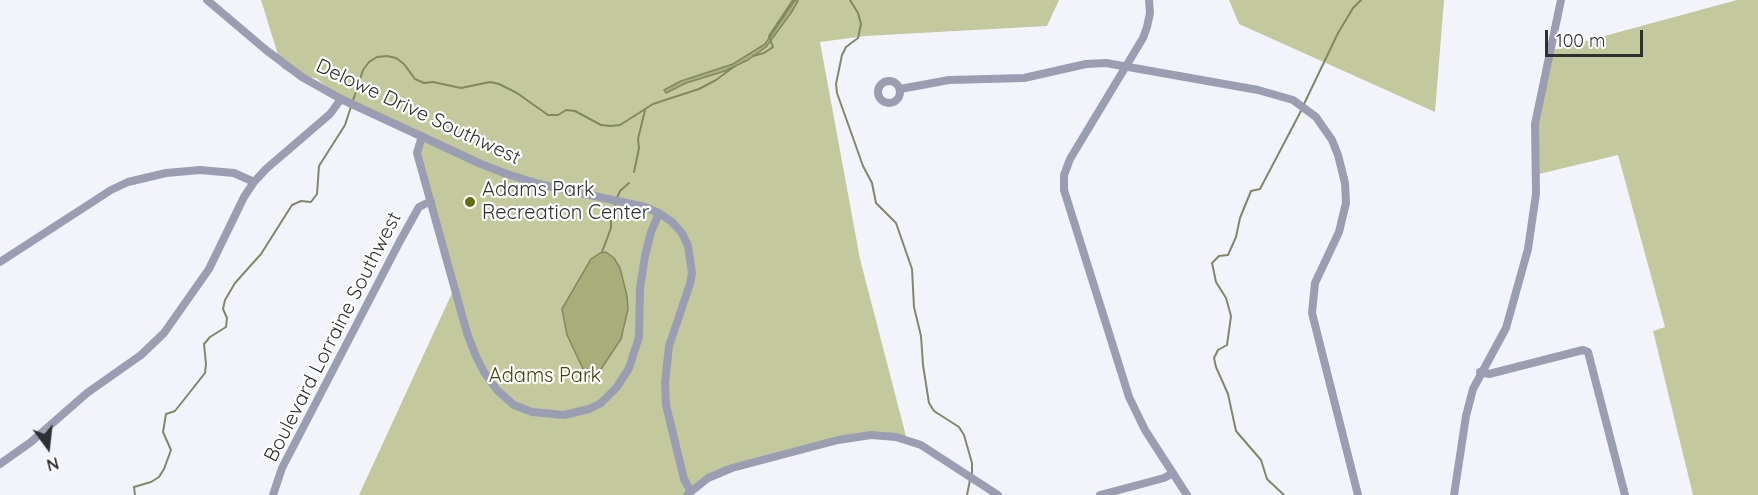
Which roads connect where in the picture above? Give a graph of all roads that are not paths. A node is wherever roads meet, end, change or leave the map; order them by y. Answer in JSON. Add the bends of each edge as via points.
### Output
{"nodes":[{"id":1,"x":207,"y":0,"type":"edge"},
{"id":2,"x":1149,"y":0,"type":"edge"},
{"id":3,"x":1561,"y":0,"type":"edge"},
{"id":4,"x":1127,"y":66,"type":"junction"},
{"id":5,"x":900,"y":88,"type":"dead end"},
{"id":6,"x":341,"y":99,"type":"junction"},
{"id":7,"x":422,"y":136,"type":"junction"},
{"id":8,"x":254,"y":182,"type":"junction"},
{"id":9,"x":431,"y":201,"type":"junction"},
{"id":10,"x":659,"y":213,"type":"junction"},
{"id":11,"x":0,"y":262,"type":"edge"},
{"id":12,"x":1480,"y":372,"type":"junction"},
{"id":13,"x":0,"y":465,"type":"edge"},
{"id":14,"x":1173,"y":473,"type":"junction"},
{"id":15,"x":689,"y":493,"type":"edge"},
{"id":16,"x":273,"y":495,"type":"edge"},
{"id":17,"x":998,"y":495,"type":"edge"},
{"id":18,"x":1100,"y":495,"type":"edge"},
{"id":19,"x":1187,"y":495,"type":"edge"},
{"id":20,"x":1358,"y":495,"type":"edge"},
{"id":21,"x":1454,"y":495,"type":"edge"},
{"id":22,"x":1624,"y":495,"type":"edge"}],
"edges":[{"from":1,"to":6,"type":"street","name":"Delowe Drive Southwest","via":[[266,51]]},
{"from":2,"to":4,"type":"street","via":[[1148,27]]},
{"from":3,"to":12,"type":"street","via":[[1535,124],[1536,194],[1528,249],[1506,328]]},
{"from":4,"to":5,"type":"street","via":[[1086,64],[1024,78],[949,80]]},
{"from":4,"to":14,"type":"street","via":[[1070,159],[1064,190],[1129,397]]},
{"from":4,"to":20,"type":"street","via":[[1280,95],[1306,108],[1332,140],[1345,183],[1346,203],[1339,232],[1315,283],[1312,313]]},
{"from":6,"to":7,"type":"street","name":"Delowe Drive Southwest"},
{"from":6,"to":8,"type":"street","via":[[330,114]]},
{"from":7,"to":9,"type":"street","via":[[417,153]]},
{"from":7,"to":10,"type":"street","name":"Delowe Drive Southwest","via":[[507,174]]},
{"from":8,"to":11,"type":"street","via":[[234,173],[201,170],[128,182]]},
{"from":8,"to":13,"type":"street","via":[[209,269],[164,333]]},
{"from":9,"to":10,"type":"street","via":[[467,333],[484,372],[514,405],[552,416],[577,413],[601,403],[629,368],[639,337],[645,256]]},
{"from":9,"to":16,"type":"street","name":"Boulevard Lorraine Southwest","via":[[419,207],[400,241],[282,468]]},
{"from":10,"to":15,"type":"street","name":"Delowe Drive Southwest","via":[[682,233],[692,261],[690,285],[669,346],[665,383],[670,427]]},
{"from":12,"to":21,"type":"street","via":[[1466,416]]},
{"from":12,"to":22,"type":"street","via":[[1489,374],[1583,350],[1588,352]]},
{"from":14,"to":18,"type":"street"},
{"from":14,"to":19,"type":"street"},
{"from":15,"to":17,"type":"street","via":[[708,478],[736,467],[871,435],[921,445]]}]}
